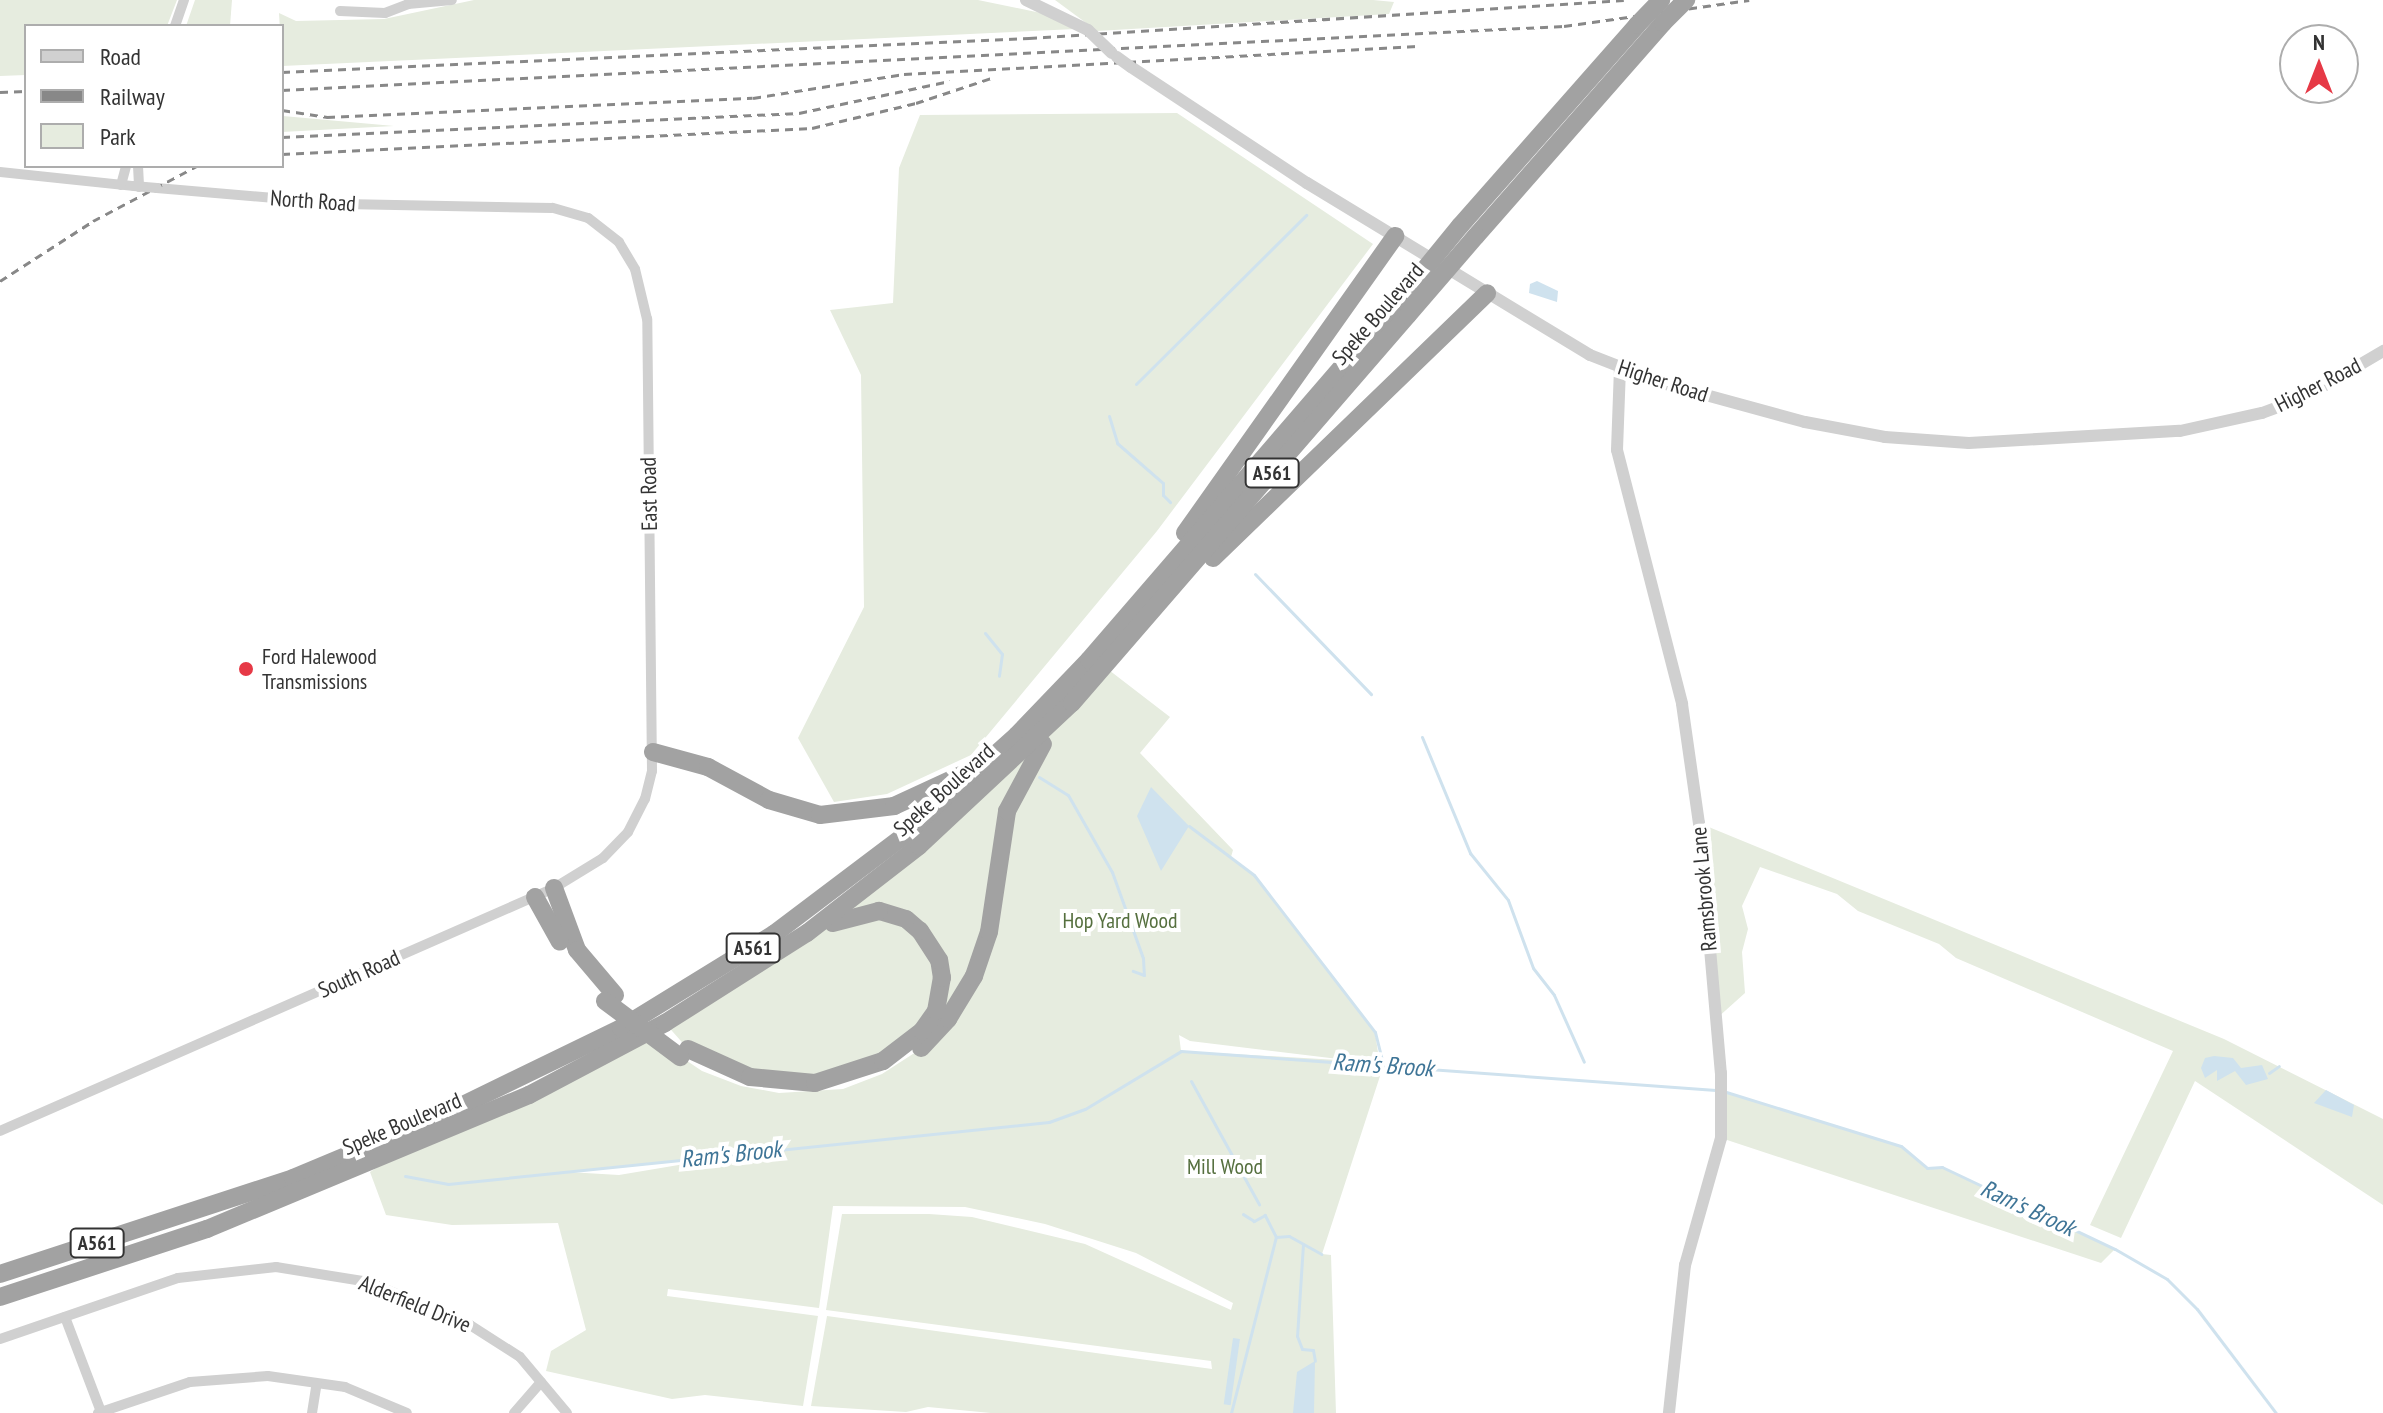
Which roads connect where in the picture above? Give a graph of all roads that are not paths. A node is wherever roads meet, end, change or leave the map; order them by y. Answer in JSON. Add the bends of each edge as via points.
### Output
{"nodes":[{"id":1,"x":184,"y":0,"type":"edge"},
{"id":2,"x":452,"y":0,"type":"edge"},
{"id":3,"x":1026,"y":0,"type":"edge"},
{"id":4,"x":1661,"y":0,"type":"edge"},
{"id":5,"x":1686,"y":0,"type":"edge"},
{"id":6,"x":340,"y":11,"type":"dead end"},
{"id":7,"x":176,"y":24,"type":"edge"},
{"id":8,"x":125,"y":168,"type":"edge"},
{"id":9,"x":138,"y":168,"type":"edge"},
{"id":10,"x":0,"y":172,"type":"edge"},
{"id":11,"x":121,"y":185,"type":"junction"},
{"id":12,"x":138,"y":185,"type":"junction"},
{"id":13,"x":1468,"y":231,"type":"junction"},
{"id":14,"x":1395,"y":236,"type":"junction"},
{"id":15,"x":619,"y":242,"type":"joint"},
{"id":16,"x":1487,"y":293,"type":"junction"},
{"id":17,"x":1405,"y":306,"type":"junction"},
{"id":18,"x":2383,"y":351,"type":"edge"},
{"id":19,"x":1620,"y":368,"type":"junction"},
{"id":20,"x":1134,"y":608,"type":"junction"},
{"id":21,"x":1136,"y":632,"type":"junction"},
{"id":22,"x":1089,"y":660,"type":"junction"},
{"id":23,"x":1072,"y":703,"type":"junction"},
{"id":24,"x":653,"y":752,"type":"junction"},
{"id":25,"x":554,"y":888,"type":"junction"},
{"id":26,"x":535,"y":897,"type":"junction"},
{"id":27,"x":610,"y":998,"type":"junction"},
{"id":28,"x":665,"y":1023,"type":"junction"},
{"id":29,"x":684,"y":1053,"type":"junction"},
{"id":30,"x":0,"y":1131,"type":"edge"},
{"id":31,"x":0,"y":1274,"type":"edge"},
{"id":32,"x":0,"y":1297,"type":"edge"},
{"id":33,"x":65,"y":1317,"type":"junction"},
{"id":34,"x":0,"y":1339,"type":"edge"},
{"id":35,"x":541,"y":1382,"type":"junction"},
{"id":36,"x":317,"y":1383,"type":"junction"},
{"id":37,"x":99,"y":1413,"type":"edge"},
{"id":38,"x":312,"y":1413,"type":"edge"},
{"id":39,"x":407,"y":1413,"type":"edge"},
{"id":40,"x":514,"y":1413,"type":"edge"},
{"id":41,"x":567,"y":1413,"type":"edge"},
{"id":42,"x":1669,"y":1413,"type":"edge"}],
"edges":[{"from":1,"to":7,"type":"street"},
{"from":2,"to":6,"type":"street","via":[[385,13]]},
{"from":3,"to":14,"type":"street","name":"Higher Road","bridge":true,"via":[[1088,30],[1131,67]]},
{"from":4,"to":13,"type":"highway","name":"Speke Boulevard","number":"A561","bridge":true},
{"from":5,"to":13,"type":"highway","name":"Speke Boulevard","number":"A561","bridge":true},
{"from":8,"to":11,"type":"street"},
{"from":9,"to":12,"type":"street"},
{"from":10,"to":11,"type":"street","name":"North Road"},
{"from":11,"to":12,"type":"street","name":"North Road"},
{"from":12,"to":15,"type":"street","name":"North Road","bridge":true,"via":[[344,204],[552,208],[588,218]]},
{"from":13,"to":17,"type":"highway","name":"Speke Boulevard","number":"A561","bridge":true},
{"from":14,"to":16,"type":"street","name":"Higher Road"},
{"from":14,"to":20,"type":"highway"},
{"from":15,"to":24,"type":"street","name":"East Road","via":[[635,269],[647,319]]},
{"from":16,"to":19,"type":"street","name":"Higher Road"},
{"from":16,"to":21,"type":"highway"},
{"from":17,"to":20,"type":"highway","name":"Speke Boulevard","number":"A561"},
{"from":17,"to":21,"type":"highway","name":"Speke Boulevard","number":"A561"},
{"from":18,"to":19,"type":"street","name":"Higher Road","via":[[2305,397],[2262,413],[2180,431],[2019,443],[1859,432],[1776,414]]},
{"from":19,"to":42,"type":"street","name":"Ramsbrook Lane","via":[[1617,450],[1682,704],[1721,1073],[1722,1114],[1712,1177],[1685,1265]]},
{"from":20,"to":22,"type":"highway","name":"Speke Boulevard","number":"A561"},
{"from":21,"to":23,"type":"highway","name":"Speke Boulevard","number":"A561"},
{"from":22,"to":24,"type":"highway","via":[[960,775],[918,798],[873,811],[820,815],[794,809],[708,767]]},
{"from":22,"to":31,"type":"highway","name":"Speke Boulevard","number":"A561","via":[[976,774],[839,888],[697,985],[621,1028],[475,1100],[293,1178]]},
{"from":23,"to":28,"type":"highway","name":"Speke Boulevard","number":"A561","via":[[983,791],[855,898]]},
{"from":23,"to":29,"type":"highway","via":[[1012,796],[989,932],[974,976],[948,1019],[919,1050],[862,1082],[802,1094],[741,1086]]},
{"from":24,"to":25,"type":"street","name":"South Road","via":[[645,799],[628,832],[603,858]]},
{"from":25,"to":26,"type":"street","name":"South Road"},
{"from":25,"to":27,"type":"highway","via":[[577,950]]},
{"from":26,"to":27,"type":"highway","via":[[577,971]]},
{"from":26,"to":30,"type":"street","name":"South Road"},
{"from":27,"to":29,"type":"highway"},
{"from":28,"to":29,"type":"highway","via":[[835,922],[864,912],[906,919],[939,960],[941,996],[922,1031],[861,1071],[815,1083],[770,1081]]},
{"from":28,"to":32,"type":"highway","name":"Speke Boulevard","number":"A561","via":[[529,1095],[363,1168],[207,1229]]},
{"from":33,"to":34,"type":"street","name":"Alderfield Drive"},
{"from":33,"to":35,"type":"street","name":"Alderfield Drive","via":[[178,1278],[276,1267],[337,1275],[369,1282],[470,1325],[520,1357]]},
{"from":33,"to":37,"type":"street"},
{"from":35,"to":40,"type":"street"},
{"from":35,"to":41,"type":"street","name":"Alderfield Drive"},
{"from":36,"to":37,"type":"street","via":[[219,1377]]},
{"from":36,"to":38,"type":"street"},
{"from":36,"to":39,"type":"street","via":[[345,1387]]}]}
